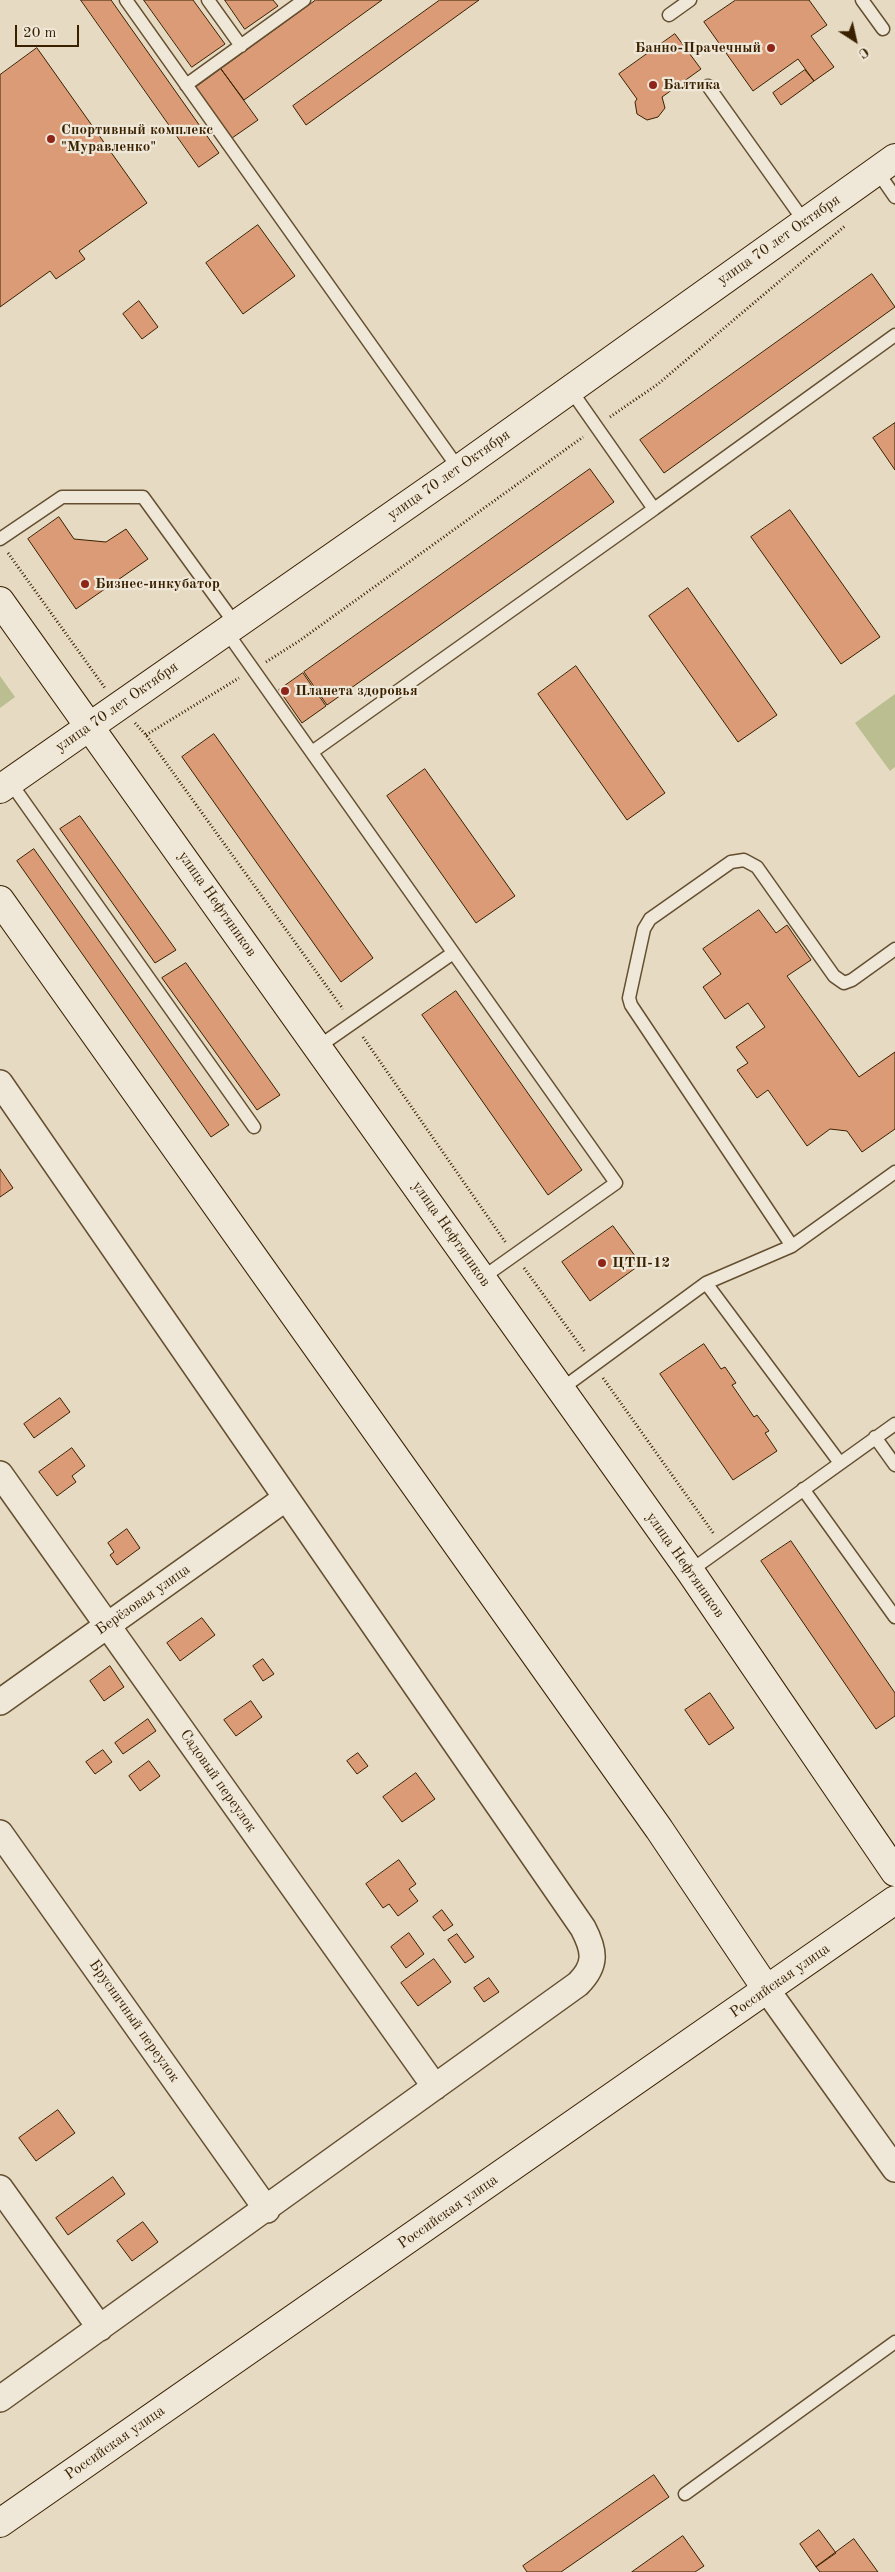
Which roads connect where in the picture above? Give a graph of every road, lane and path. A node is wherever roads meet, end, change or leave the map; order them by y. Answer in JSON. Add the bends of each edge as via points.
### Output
{"nodes":[{"id":1,"x":126,"y":0,"type":"edge"},
{"id":2,"x":208,"y":0,"type":"edge"},
{"id":3,"x":690,"y":0,"type":"edge"},
{"id":4,"x":862,"y":0,"type":"edge"},
{"id":5,"x":299,"y":2,"type":"edge"},
{"id":6,"x":669,"y":15,"type":"dead end"},
{"id":7,"x":883,"y":29,"type":"dead end"},
{"id":8,"x":241,"y":46,"type":"junction"},
{"id":9,"x":186,"y":85,"type":"junction"},
{"id":10,"x":708,"y":86,"type":"dead end"},
{"id":11,"x":886,"y":164,"type":"edge"},
{"id":12,"x":895,"y":197,"type":"edge"},
{"id":13,"x":804,"y":221,"type":"junction"},
{"id":14,"x":847,"y":224,"type":"dead end"},
{"id":15,"x":895,"y":334,"type":"edge"},
{"id":16,"x":570,"y":389,"type":"junction"},
{"id":17,"x":597,"y":427,"type":"junction"},
{"id":18,"x":459,"y":469,"type":"junction"},
{"id":19,"x":654,"y":508,"type":"junction"},
{"id":20,"x":3,"y":544,"type":"edge"},
{"id":21,"x":0,"y":601,"type":"edge"},
{"id":22,"x":231,"y":628,"type":"junction"},
{"id":23,"x":253,"y":669,"type":"junction"},
{"id":24,"x":119,"y":706,"type":"junction"},
{"id":25,"x":90,"y":726,"type":"junction"},
{"id":26,"x":146,"y":735,"type":"junction"},
{"id":27,"x":312,"y":752,"type":"junction"},
{"id":28,"x":5,"y":785,"type":"edge"},
{"id":29,"x":0,"y":900,"type":"edge"},
{"id":30,"x":895,"y":948,"type":"edge"},
{"id":31,"x":453,"y":953,"type":"junction"},
{"id":32,"x":353,"y":1023,"type":"junction"},
{"id":33,"x":318,"y":1047,"type":"junction"},
{"id":34,"x":0,"y":1083,"type":"edge"},
{"id":35,"x":254,"y":1127,"type":"dead end"},
{"id":36,"x":895,"y":1172,"type":"edge"},
{"id":37,"x":792,"y":1246,"type":"junction"},
{"id":38,"x":514,"y":1255,"type":"junction"},
{"id":39,"x":482,"y":1278,"type":"junction"},
{"id":40,"x":706,"y":1283,"type":"junction"},
{"id":41,"x":594,"y":1365,"type":"junction"},
{"id":42,"x":560,"y":1390,"type":"junction"},
{"id":43,"x":895,"y":1424,"type":"edge"},
{"id":44,"x":875,"y":1438,"type":"junction"},
{"id":45,"x":840,"y":1463,"type":"junction"},
{"id":46,"x":895,"y":1465,"type":"edge"},
{"id":47,"x":0,"y":1474,"type":"edge"},
{"id":48,"x":803,"y":1489,"type":"junction"},
{"id":49,"x":286,"y":1498,"type":"junction"},
{"id":50,"x":723,"y":1546,"type":"junction"},
{"id":51,"x":690,"y":1571,"type":"junction"},
{"id":52,"x":895,"y":1618,"type":"edge"},
{"id":53,"x":107,"y":1625,"type":"junction"},
{"id":54,"x":0,"y":1702,"type":"edge"},
{"id":55,"x":0,"y":1833,"type":"edge"},
{"id":56,"x":895,"y":1872,"type":"edge"},
{"id":57,"x":895,"y":1900,"type":"edge"},
{"id":58,"x":767,"y":1990,"type":"junction"},
{"id":59,"x":435,"y":2088,"type":"junction"},
{"id":60,"x":895,"y":2169,"type":"edge"},
{"id":61,"x":0,"y":2188,"type":"edge"},
{"id":62,"x":267,"y":2210,"type":"junction"},
{"id":63,"x":100,"y":2328,"type":"junction"},
{"id":64,"x":895,"y":2342,"type":"edge"},
{"id":65,"x":0,"y":2399,"type":"edge"},
{"id":66,"x":684,"y":2494,"type":"dead end"},
{"id":67,"x":0,"y":2523,"type":"edge"}],
"edges":[{"from":1,"to":9,"type":"lane"},
{"from":2,"to":8,"type":"lane"},
{"from":3,"to":6,"type":"lane"},
{"from":4,"to":7,"type":"lane"},
{"from":5,"to":8,"type":"lane"},
{"from":8,"to":9,"type":"lane"},
{"from":9,"to":18,"type":"lane"},
{"from":10,"to":13,"type":"lane"},
{"from":11,"to":12,"type":"lane"},
{"from":11,"to":13,"type":"main road","name":"улица 70 лет Октября"},
{"from":13,"to":16,"type":"main road","name":"улица 70 лет Октября"},
{"from":14,"to":17,"type":"path","via":[[658,384]]},
{"from":15,"to":19,"type":"lane"},
{"from":16,"to":17,"type":"lane"},
{"from":16,"to":18,"type":"main road","name":"улица 70 лет Октября"},
{"from":17,"to":19,"type":"lane"},
{"from":17,"to":23,"type":"path","via":[[299,641]]},
{"from":18,"to":22,"type":"main road","name":"улица 70 лет Октября"},
{"from":19,"to":27,"type":"lane"},
{"from":20,"to":22,"type":"lane","via":[[62,497],[143,497]]},
{"from":20,"to":24,"type":"path"},
{"from":21,"to":25,"type":"main road","name":"улица Нефтяников"},
{"from":22,"to":23,"type":"lane"},
{"from":22,"to":24,"type":"main road","name":"улица 70 лет Октября"},
{"from":23,"to":26,"type":"path"},
{"from":23,"to":27,"type":"lane"},
{"from":24,"to":25,"type":"main road","name":"улица 70 лет Октября"},
{"from":24,"to":26,"type":"path"},
{"from":25,"to":28,"type":"main road","name":"улица 70 лет Октября"},
{"from":25,"to":33,"type":"main road","name":"улица Нефтяников"},
{"from":26,"to":32,"type":"path"},
{"from":27,"to":31,"type":"lane"},
{"from":28,"to":35,"type":"lane"},
{"from":29,"to":58,"type":"main road","via":[[659,1828]]},
{"from":30,"to":37,"type":"lane","via":[[844,983],[834,976],[757,867],[744,860],[731,862],[656,914],[644,928],[629,998],[631,1005]]},
{"from":31,"to":32,"type":"lane"},
{"from":31,"to":38,"type":"lane","via":[[616,1183]]},
{"from":32,"to":33,"type":"lane"},
{"from":32,"to":38,"type":"path"},
{"from":33,"to":39,"type":"main road","name":"улица Нефтяников"},
{"from":34,"to":49,"type":"street"},
{"from":36,"to":37,"type":"lane"},
{"from":37,"to":40,"type":"lane"},
{"from":38,"to":39,"type":"lane"},
{"from":38,"to":41,"type":"path"},
{"from":39,"to":42,"type":"main road","name":"улица Нефтяников"},
{"from":40,"to":41,"type":"lane"},
{"from":40,"to":45,"type":"lane"},
{"from":41,"to":42,"type":"lane"},
{"from":41,"to":50,"type":"path"},
{"from":42,"to":51,"type":"main road","name":"улица Нефтяников"},
{"from":43,"to":44,"type":"lane"},
{"from":44,"to":45,"type":"lane"},
{"from":44,"to":46,"type":"lane"},
{"from":45,"to":48,"type":"lane"},
{"from":47,"to":53,"type":"street","name":"Садовый переулок"},
{"from":48,"to":50,"type":"lane"},
{"from":48,"to":52,"type":"lane"},
{"from":49,"to":53,"type":"street","name":"Берёзовая улица"},
{"from":49,"to":59,"type":"street","via":[[583,1928],[593,1956],[589,1973],[578,1984]]},
{"from":50,"to":51,"type":"lane"},
{"from":51,"to":56,"type":"main road","name":"улица Нефтяников"},
{"from":53,"to":54,"type":"street","name":"Берёзовая улица"},
{"from":53,"to":59,"type":"street","name":"Садовый переулок"},
{"from":55,"to":62,"type":"street","name":"Брусничный переулок"},
{"from":57,"to":58,"type":"main road","name":"Российская улица"},
{"from":58,"to":60,"type":"street"},
{"from":58,"to":67,"type":"main road","name":"Российская улица"},
{"from":59,"to":62,"type":"street"},
{"from":61,"to":63,"type":"street"},
{"from":62,"to":63,"type":"street"},
{"from":63,"to":65,"type":"street"},
{"from":64,"to":66,"type":"lane"}]}
